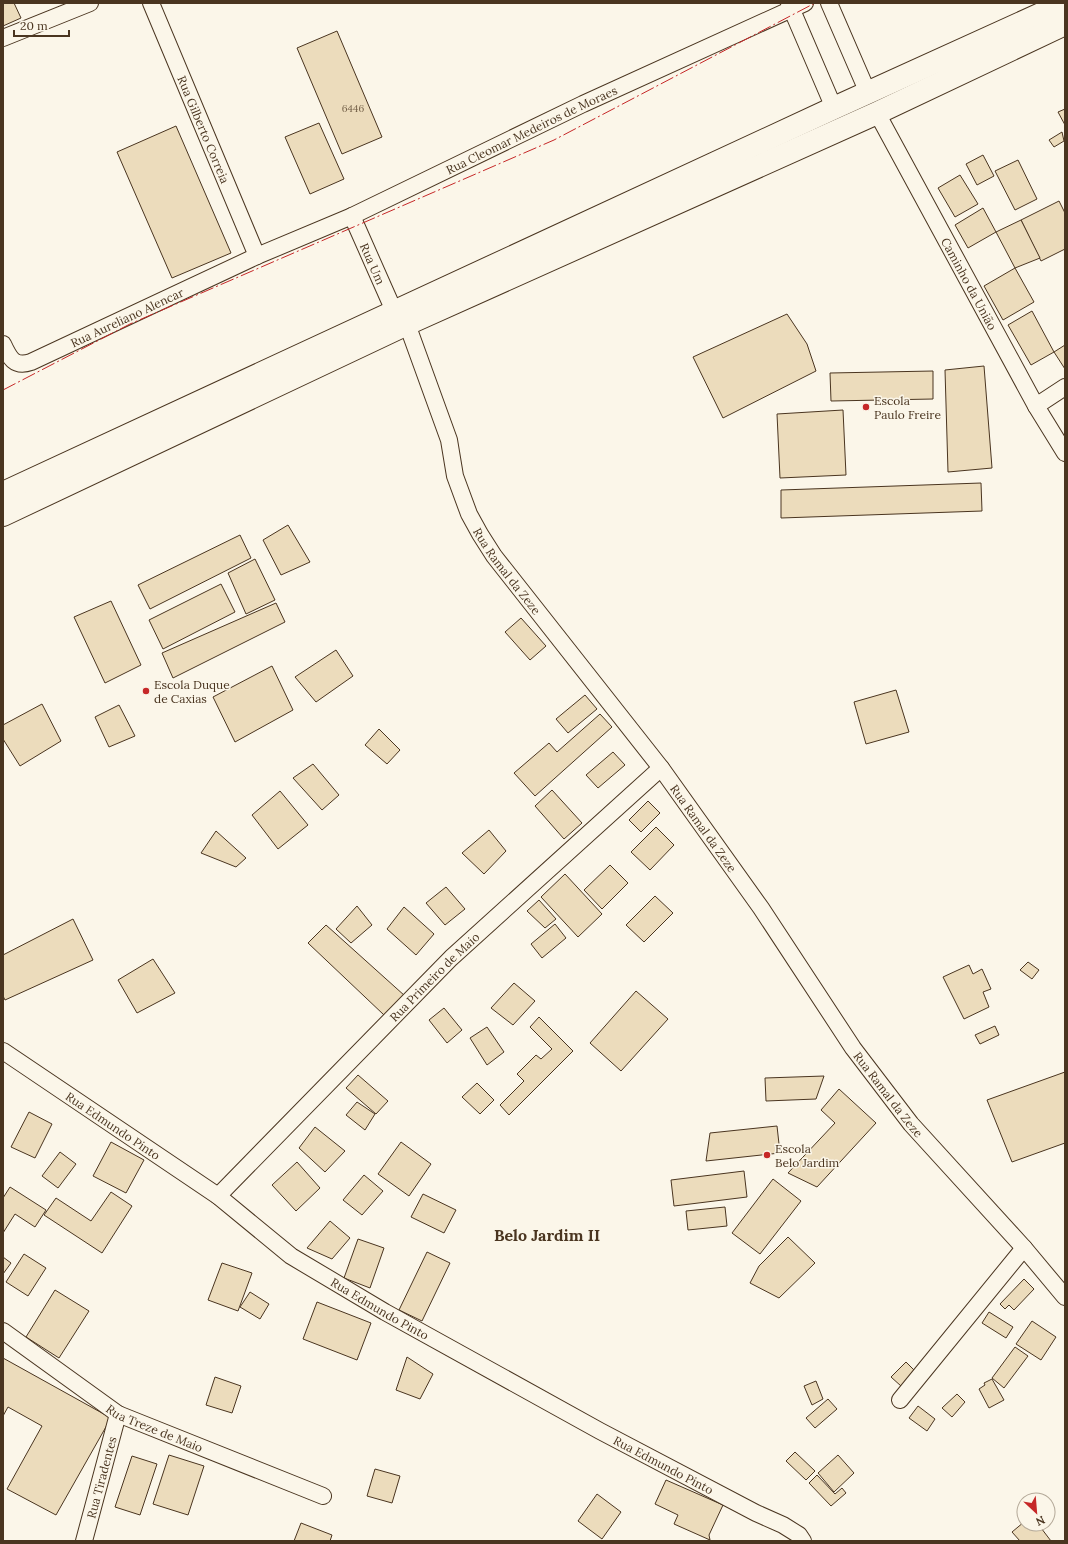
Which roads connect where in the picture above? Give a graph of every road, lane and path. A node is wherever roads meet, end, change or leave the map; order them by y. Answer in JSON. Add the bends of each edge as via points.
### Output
{"nodes":[{"id":1,"x":90,"y":3,"type":"edge"},
{"id":2,"x":151,"y":3,"type":"edge"},
{"id":3,"x":829,"y":3,"type":"edge"},
{"id":4,"x":1065,"y":4,"type":"edge"},
{"id":5,"x":795,"y":5,"type":"edge"},
{"id":6,"x":1065,"y":24,"type":"edge"},
{"id":7,"x":3,"y":38,"type":"edge"},
{"id":8,"x":868,"y":93,"type":"junction"},
{"id":9,"x":834,"y":108,"type":"junction"},
{"id":10,"x":876,"y":113,"type":"junction"},
{"id":11,"x":352,"y":216,"type":"junction"},
{"id":12,"x":257,"y":256,"type":"junction"},
{"id":13,"x":401,"y":318,"type":"junction"},
{"id":14,"x":3,"y":344,"type":"edge"},
{"id":15,"x":1065,"y":388,"type":"edge"},
{"id":16,"x":1036,"y":406,"type":"junction"},
{"id":17,"x":1065,"y":453,"type":"edge"},
{"id":18,"x":3,"y":493,"type":"edge"},
{"id":19,"x":3,"y":515,"type":"edge"},
{"id":20,"x":661,"y":768,"type":"junction"},
{"id":21,"x":3,"y":1051,"type":"edge"},
{"id":22,"x":218,"y":1196,"type":"junction"},
{"id":23,"x":1024,"y":1248,"type":"junction"},
{"id":24,"x":1065,"y":1297,"type":"edge"},
{"id":25,"x":3,"y":1331,"type":"edge"},
{"id":26,"x":900,"y":1400,"type":"dead end"},
{"id":27,"x":118,"y":1414,"type":"junction"},
{"id":28,"x":323,"y":1496,"type":"dead end"},
{"id":29,"x":84,"y":1541,"type":"edge"},
{"id":30,"x":803,"y":1541,"type":"edge"}],
"edges":[{"from":1,"to":7,"type":"street"},
{"from":2,"to":12,"type":"street","name":"Rua Gilberto Correia"},
{"from":3,"to":8,"type":"street"},
{"from":4,"to":8,"type":"highway"},
{"from":5,"to":9,"type":"street"},
{"from":5,"to":11,"type":"street","name":"Rua Cleomar Medeiros de Moraes"},
{"from":6,"to":10,"type":"highway"},
{"from":8,"to":9,"type":"highway"},
{"from":9,"to":13,"type":"highway"},
{"from":10,"to":13,"type":"highway"},
{"from":10,"to":16,"type":"street","name":"Caminho da União"},
{"from":11,"to":12,"type":"street","name":"Rua Cleomar Medeiros de Moraes"},
{"from":11,"to":13,"type":"street","name":"Rua Um"},
{"from":12,"to":14,"type":"street","name":"Rua Aureliano Alencar","via":[[31,362],[20,364],[14,361]]},
{"from":13,"to":18,"type":"highway"},
{"from":13,"to":19,"type":"highway"},
{"from":13,"to":20,"type":"street","name":"Rua Ramal da Zeze","via":[[449,440],[458,482],[469,514],[480,534],[494,556]]},
{"from":15,"to":16,"type":"street"},
{"from":16,"to":17,"type":"street","name":"Caminho da União"},
{"from":20,"to":22,"type":"street","name":"Rua Primeiro de Maio","via":[[451,958]]},
{"from":20,"to":23,"type":"street","name":"Rua Ramal da Zeze","via":[[761,908],[853,1048],[912,1124]]},
{"from":21,"to":22,"type":"street","name":"Rua Edmundo Pinto"},
{"from":22,"to":30,"type":"street","name":"Rua Edmundo Pinto","via":[[291,1256],[385,1312],[600,1431],[783,1525],[799,1535]]},
{"from":23,"to":24,"type":"street","name":"Rua Ramal da Zeze"},
{"from":23,"to":26,"type":"street"},
{"from":25,"to":27,"type":"street","name":"Rua Treze de Maio"},
{"from":27,"to":28,"type":"street","name":"Rua Treze de Maio"},
{"from":27,"to":29,"type":"street","name":"Rua Tiradentes"}]}
